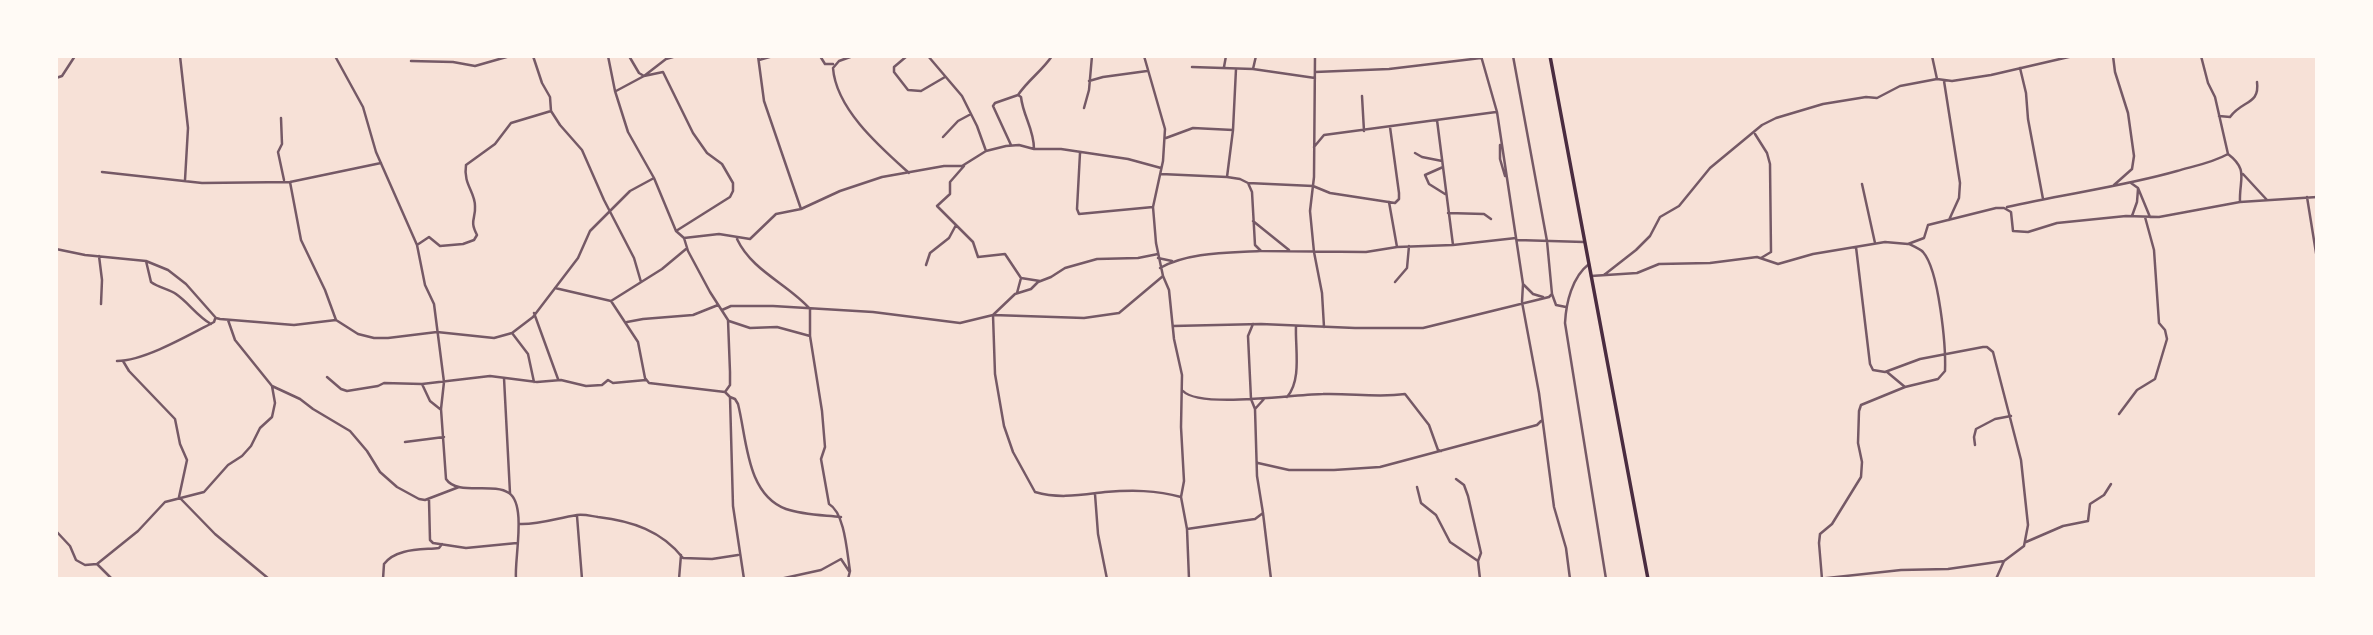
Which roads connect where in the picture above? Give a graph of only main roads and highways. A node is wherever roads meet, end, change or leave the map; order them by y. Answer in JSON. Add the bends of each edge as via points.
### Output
{"nodes":[{"id":1,"x":1550,"y":56,"type":"edge"},
{"id":2,"x":1648,"y":579,"type":"edge"}],
"edges":[{"from":1,"to":2,"type":"highway"}]}
